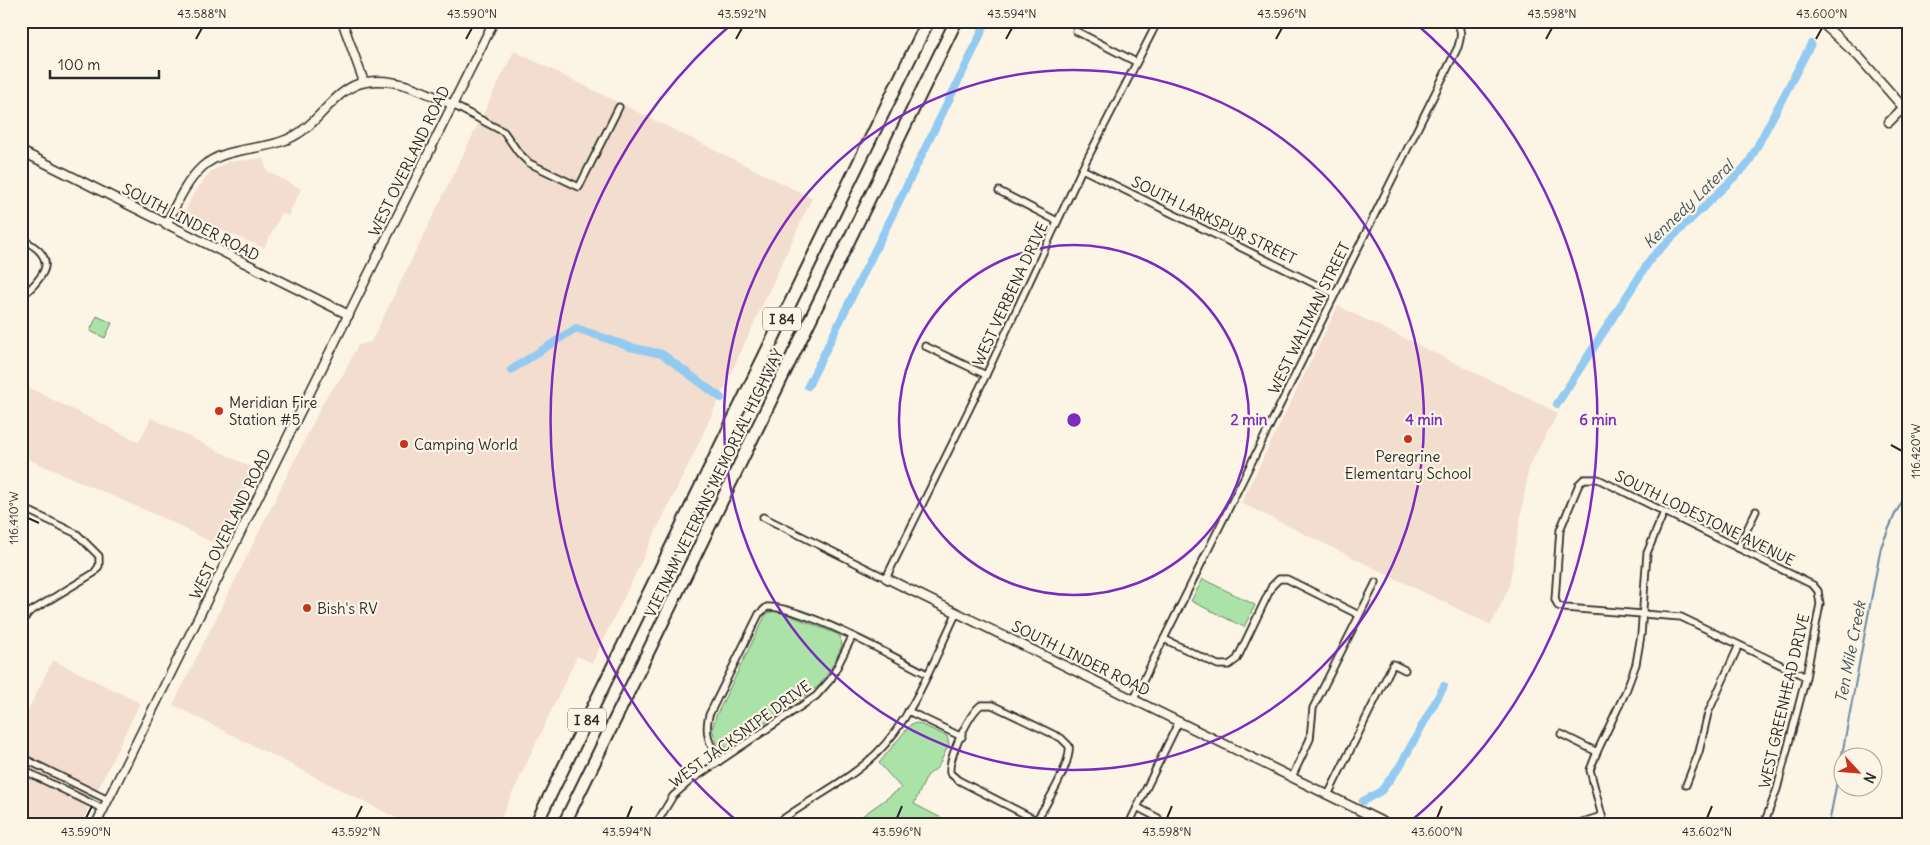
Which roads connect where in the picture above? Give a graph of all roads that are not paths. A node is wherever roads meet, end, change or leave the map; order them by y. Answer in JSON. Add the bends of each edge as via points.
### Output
{"nodes":[{"id":1,"x":342,"y":21,"type":"edge"},
{"id":2,"x":494,"y":21,"type":"edge"},
{"id":3,"x":922,"y":21,"type":"edge"},
{"id":4,"x":928,"y":21,"type":"edge"},
{"id":5,"x":956,"y":21,"type":"edge"},
{"id":6,"x":1158,"y":21,"type":"edge"},
{"id":7,"x":1454,"y":21,"type":"edge"},
{"id":8,"x":1820,"y":21,"type":"edge"},
{"id":9,"x":1076,"y":31,"type":"dead end"},
{"id":10,"x":1136,"y":62,"type":"junction"},
{"id":11,"x":906,"y":65,"type":"junction"},
{"id":12,"x":364,"y":82,"type":"junction"},
{"id":13,"x":453,"y":104,"type":"junction"},
{"id":14,"x":619,"y":107,"type":"dead end"},
{"id":15,"x":1907,"y":108,"type":"edge"},
{"id":16,"x":1889,"y":122,"type":"dead end"},
{"id":17,"x":21,"y":151,"type":"edge"},
{"id":18,"x":1082,"y":169,"type":"junction"},
{"id":19,"x":999,"y":191,"type":"dead end"},
{"id":20,"x":1057,"y":221,"type":"junction"},
{"id":21,"x":166,"y":225,"type":"junction"},
{"id":22,"x":21,"y":239,"type":"edge"},
{"id":23,"x":1335,"y":294,"type":"junction"},
{"id":24,"x":21,"y":297,"type":"edge"},
{"id":25,"x":349,"y":316,"type":"junction"},
{"id":26,"x":925,"y":346,"type":"dead end"},
{"id":27,"x":986,"y":375,"type":"junction"},
{"id":28,"x":21,"y":507,"type":"edge"},
{"id":29,"x":1756,"y":511,"type":"dead end"},
{"id":30,"x":1664,"y":512,"type":"junction"},
{"id":31,"x":763,"y":517,"type":"dead end"},
{"id":32,"x":1738,"y":548,"type":"junction"},
{"id":33,"x":886,"y":578,"type":"junction"},
{"id":34,"x":1376,"y":582,"type":"dead end"},
{"id":35,"x":1813,"y":584,"type":"joint"},
{"id":36,"x":21,"y":606,"type":"edge"},
{"id":37,"x":957,"y":612,"type":"junction"},
{"id":38,"x":28,"y":613,"type":"junction"},
{"id":39,"x":1642,"y":614,"type":"junction"},
{"id":40,"x":1359,"y":615,"type":"junction"},
{"id":41,"x":21,"y":624,"type":"edge"},
{"id":42,"x":852,"y":637,"type":"junction"},
{"id":43,"x":1164,"y":639,"type":"junction"},
{"id":44,"x":1740,"y":645,"type":"junction"},
{"id":45,"x":1405,"y":670,"type":"dead end"},
{"id":46,"x":927,"y":674,"type":"junction"},
{"id":47,"x":1806,"y":677,"type":"junction"},
{"id":48,"x":1134,"y":699,"type":"junction"},
{"id":49,"x":908,"y":711,"type":"junction"},
{"id":50,"x":1179,"y":721,"type":"junction"},
{"id":51,"x":1561,"y":734,"type":"dead end"},
{"id":52,"x":962,"y":737,"type":"junction"},
{"id":53,"x":1597,"y":752,"type":"junction"},
{"id":54,"x":21,"y":757,"type":"edge"},
{"id":55,"x":719,"y":761,"type":"junction"},
{"id":56,"x":21,"y":768,"type":"edge"},
{"id":57,"x":1292,"y":777,"type":"junction"},
{"id":58,"x":1686,"y":786,"type":"dead end"},
{"id":59,"x":1328,"y":795,"type":"junction"},
{"id":60,"x":108,"y":800,"type":"junction"},
{"id":61,"x":1137,"y":807,"type":"junction"},
{"id":62,"x":104,"y":809,"type":"junction"},
{"id":63,"x":1602,"y":816,"type":"junction"},
{"id":64,"x":1158,"y":818,"type":"dead end"},
{"id":65,"x":1035,"y":822,"type":"edge"},
{"id":66,"x":96,"y":824,"type":"edge"},
{"id":67,"x":536,"y":824,"type":"edge"},
{"id":68,"x":564,"y":824,"type":"edge"},
{"id":69,"x":656,"y":824,"type":"edge"},
{"id":70,"x":776,"y":824,"type":"edge"},
{"id":71,"x":1129,"y":824,"type":"edge"},
{"id":72,"x":1387,"y":824,"type":"edge"},
{"id":73,"x":1576,"y":824,"type":"edge"},
{"id":74,"x":1604,"y":824,"type":"edge"},
{"id":75,"x":1764,"y":824,"type":"edge"}],
"edges":[{"from":1,"to":12,"type":"street"},
{"from":2,"to":13,"type":"street","name":"WEST OVERLAND ROAD"},
{"from":3,"to":11,"type":"highway"},
{"from":4,"to":11,"type":"highway","name":"VIETNAM VETERANS MEMORIAL HIGHWAY","number":"I 84"},
{"from":5,"to":68,"type":"highway","name":"VIETNAM VETERANS MEMORIAL HIGHWAY","number":"I 84"},
{"from":6,"to":10,"type":"street","name":"WEST VERBENA DRIVE"},
{"from":7,"to":23,"type":"street","name":"WEST WALTMAN STREET","via":[[1460,28],[1458,47]]},
{"from":8,"to":15,"type":"street"},
{"from":9,"to":10,"type":"street"},
{"from":10,"to":18,"type":"street","name":"WEST VERBENA DRIVE"},
{"from":11,"to":67,"type":"highway","name":"VIETNAM VETERANS MEMORIAL HIGHWAY","number":"I 84"},
{"from":12,"to":13,"type":"street","via":[[386,81],[413,87]]},
{"from":12,"to":21,"type":"street","via":[[344,93],[296,136],[222,155],[202,166],[185,186]]},
{"from":13,"to":14,"type":"street","via":[[504,132],[529,163],[580,187]]},
{"from":13,"to":25,"type":"street","name":"WEST OVERLAND ROAD"},
{"from":15,"to":16,"type":"street"},
{"from":17,"to":21,"type":"street","name":"SOUTH LINDER ROAD"},
{"from":18,"to":20,"type":"street","name":"WEST VERBENA DRIVE"},
{"from":18,"to":23,"type":"street","name":"SOUTH LARKSPUR STREET"},
{"from":19,"to":20,"type":"street"},
{"from":20,"to":27,"type":"street","name":"WEST VERBENA DRIVE"},
{"from":21,"to":25,"type":"street","name":"SOUTH LINDER ROAD"},
{"from":22,"to":24,"type":"street","via":[[40,251],[45,260],[42,277]]},
{"from":23,"to":43,"type":"street","name":"WEST WALTMAN STREET"},
{"from":25,"to":60,"type":"street","name":"WEST OVERLAND ROAD"},
{"from":26,"to":27,"type":"street"},
{"from":27,"to":33,"type":"street","name":"WEST VERBENA DRIVE"},
{"from":28,"to":38,"type":"street","via":[[77,534],[99,556],[99,566],[94,573]]},
{"from":29,"to":32,"type":"street"},
{"from":30,"to":32,"type":"street","name":"SOUTH LODESTONE AVENUE"},
{"from":30,"to":39,"type":"street","via":[[1647,553]]},
{"from":30,"to":39,"type":"street","name":"SOUTH LODESTONE AVENUE","via":[[1598,479],[1584,479],[1560,530],[1555,599],[1558,606]]},
{"from":31,"to":33,"type":"street","name":"SOUTH LINDER ROAD"},
{"from":32,"to":35,"type":"street","name":"SOUTH LODESTONE AVENUE"},
{"from":33,"to":37,"type":"street","name":"SOUTH LINDER ROAD"},
{"from":34,"to":40,"type":"street"},
{"from":35,"to":47,"type":"street","name":"WEST GREENHEAD DRIVE","via":[[1820,604]]},
{"from":36,"to":38,"type":"street"},
{"from":37,"to":46,"type":"street"},
{"from":37,"to":48,"type":"street","name":"SOUTH LINDER ROAD"},
{"from":38,"to":41,"type":"street"},
{"from":39,"to":44,"type":"street","via":[[1681,617]]},
{"from":39,"to":53,"type":"street","via":[[1631,680]]},
{"from":40,"to":43,"type":"street","via":[[1287,579],[1279,579],[1272,586],[1237,659],[1230,665],[1218,665]]},
{"from":40,"to":57,"type":"street","via":[[1312,708],[1310,739]]},
{"from":42,"to":46,"type":"street"},
{"from":42,"to":55,"type":"street","name":"WEST JACKSNIPE DRIVE","via":[[831,679],[816,696]]},
{"from":42,"to":55,"type":"street","via":[[778,607],[767,607],[759,614],[706,727],[707,738]]},
{"from":43,"to":48,"type":"street","name":"WEST WALTMAN STREET"},
{"from":44,"to":47,"type":"street"},
{"from":44,"to":58,"type":"street","via":[[1708,712],[1699,752]]},
{"from":45,"to":59,"type":"street","via":[[1393,664]]},
{"from":46,"to":49,"type":"street"},
{"from":47,"to":75,"type":"street","name":"WEST GREENHEAD DRIVE","via":[[1777,789]]},
{"from":48,"to":50,"type":"street","name":"SOUTH LINDER ROAD"},
{"from":49,"to":52,"type":"street"},
{"from":49,"to":70,"type":"street","via":[[893,736],[875,756]]},
{"from":50,"to":57,"type":"street","name":"SOUTH LINDER ROAD"},
{"from":50,"to":61,"type":"street"},
{"from":51,"to":53,"type":"street"},
{"from":52,"to":65,"type":"street","via":[[950,761],[950,773]]},
{"from":52,"to":65,"type":"street","via":[[974,712],[982,705],[992,705],[1061,738],[1069,746],[1069,756]]},
{"from":53,"to":63,"type":"street","via":[[1590,770]]},
{"from":54,"to":60,"type":"street"},
{"from":55,"to":69,"type":"street","name":"WEST JACKSNIPE DRIVE","via":[[673,796]]},
{"from":56,"to":62,"type":"street"},
{"from":57,"to":59,"type":"street","name":"SOUTH LINDER ROAD"},
{"from":59,"to":72,"type":"street","name":"SOUTH LINDER ROAD"},
{"from":60,"to":62,"type":"street","name":"WEST OVERLAND ROAD"},
{"from":61,"to":64,"type":"street"},
{"from":61,"to":71,"type":"street"},
{"from":62,"to":66,"type":"street","name":"WEST OVERLAND ROAD"},
{"from":63,"to":73,"type":"street"},
{"from":63,"to":74,"type":"street"}]}
